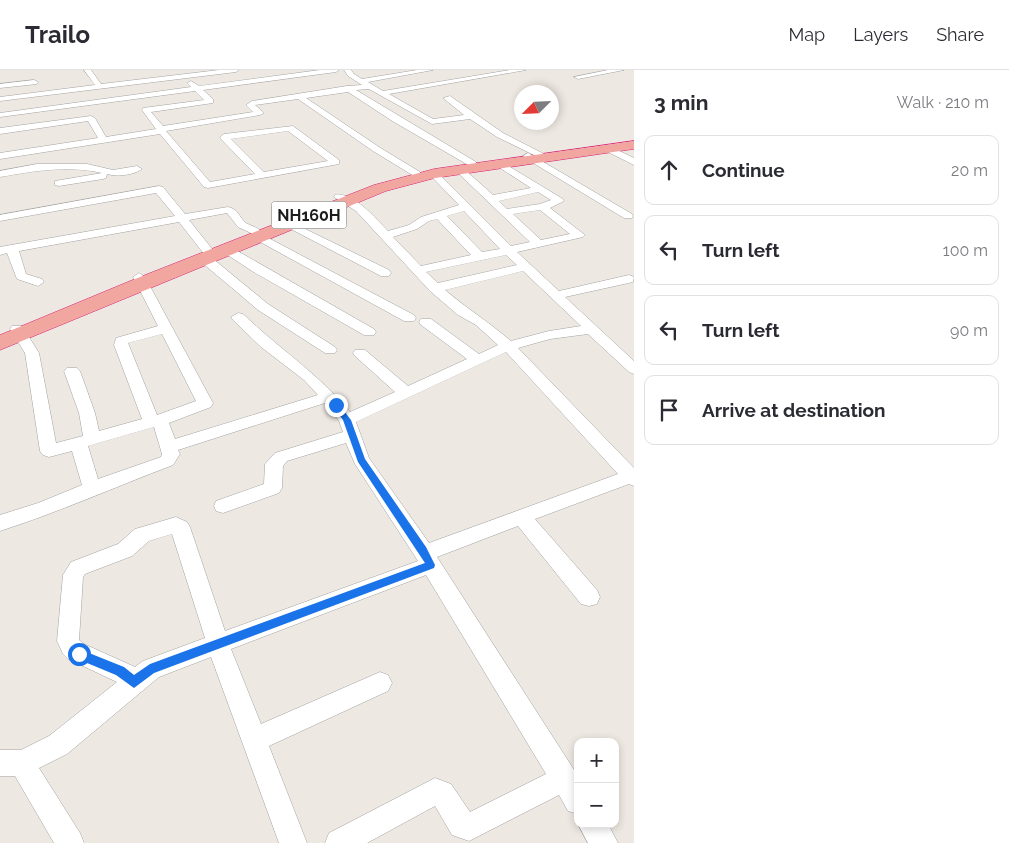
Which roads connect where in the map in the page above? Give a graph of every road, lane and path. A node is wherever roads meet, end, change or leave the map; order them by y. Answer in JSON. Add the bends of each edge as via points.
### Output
{"nodes":[{"id":1,"x":87,"y":70,"type":"edge"},
{"id":2,"x":236,"y":70,"type":"edge"},
{"id":3,"x":336,"y":70,"type":"edge"},
{"id":4,"x":347,"y":70,"type":"edge"},
{"id":5,"x":424,"y":70,"type":"edge"},
{"id":6,"x":480,"y":70,"type":"edge"},
{"id":7,"x":523,"y":70,"type":"edge"},
{"id":8,"x":621,"y":70,"type":"edge"},
{"id":9,"x":220,"y":71,"type":"edge"},
{"id":10,"x":320,"y":71,"type":"edge"},
{"id":11,"x":493,"y":75,"type":"junction"},
{"id":12,"x":185,"y":76,"type":"junction"},
{"id":13,"x":578,"y":77,"type":"dead end"},
{"id":14,"x":361,"y":81,"type":"junction"},
{"id":15,"x":0,"y":86,"type":"edge"},
{"id":16,"x":99,"y":86,"type":"junction"},
{"id":17,"x":372,"y":86,"type":"junction"},
{"id":18,"x":48,"y":87,"type":"junction"},
{"id":19,"x":198,"y":89,"type":"junction"},
{"id":20,"x":350,"y":90,"type":"junction"},
{"id":21,"x":383,"y":93,"type":"junction"},
{"id":22,"x":300,"y":97,"type":"junction"},
{"id":23,"x":447,"y":98,"type":"dead end"},
{"id":24,"x":0,"y":99,"type":"edge"},
{"id":25,"x":60,"y":107,"type":"junction"},
{"id":26,"x":0,"y":115,"type":"edge"},
{"id":27,"x":471,"y":116,"type":"junction"},
{"id":28,"x":161,"y":130,"type":"junction"},
{"id":29,"x":104,"y":140,"type":"junction"},
{"id":30,"x":4,"y":143,"type":"edge"},
{"id":31,"x":634,"y":144,"type":"edge"},
{"id":32,"x":609,"y":149,"type":"junction"},
{"id":33,"x":534,"y":157,"type":"junction"},
{"id":34,"x":634,"y":162,"type":"edge"},
{"id":35,"x":500,"y":164,"type":"junction"},
{"id":36,"x":466,"y":167,"type":"junction"},
{"id":37,"x":137,"y":169,"type":"dead end"},
{"id":38,"x":113,"y":173,"type":"junction"},
{"id":39,"x":0,"y":174,"type":"edge"},
{"id":40,"x":426,"y":174,"type":"junction"},
{"id":41,"x":262,"y":175,"type":"junction"},
{"id":42,"x":59,"y":183,"type":"dead end"},
{"id":43,"x":208,"y":185,"type":"junction"},
{"id":44,"x":540,"y":189,"type":"junction"},
{"id":45,"x":342,"y":199,"type":"junction"},
{"id":46,"x":491,"y":199,"type":"junction"},
{"id":47,"x":542,"y":206,"type":"junction"},
{"id":48,"x":464,"y":207,"type":"junction"},
{"id":49,"x":506,"y":212,"type":"junction"},
{"id":50,"x":178,"y":213,"type":"junction"},
{"id":51,"x":440,"y":215,"type":"junction"},
{"id":52,"x":628,"y":216,"type":"dead end"},
{"id":53,"x":0,"y":218,"type":"edge"},
{"id":54,"x":289,"y":224,"type":"junction"},
{"id":55,"x":256,"y":234,"type":"junction"},
{"id":56,"x":385,"y":236,"type":"junction"},
{"id":57,"x":539,"y":244,"type":"junction"},
{"id":58,"x":507,"y":249,"type":"junction"},
{"id":59,"x":6,"y":250,"type":"edge"},
{"id":60,"x":212,"y":253,"type":"junction"},
{"id":61,"x":479,"y":256,"type":"junction"},
{"id":62,"x":525,"y":267,"type":"junction"},
{"id":63,"x":418,"y":270,"type":"junction"},
{"id":64,"x":385,"y":273,"type":"dead end"},
{"id":65,"x":629,"y":279,"type":"dead end"},
{"id":66,"x":140,"y":280,"type":"junction"},
{"id":67,"x":38,"y":282,"type":"dead end"},
{"id":68,"x":435,"y":288,"type":"junction"},
{"id":69,"x":556,"y":295,"type":"junction"},
{"id":70,"x":238,"y":317,"type":"dead end"},
{"id":71,"x":409,"y":318,"type":"dead end"},
{"id":72,"x":426,"y":322,"type":"dead end"},
{"id":73,"x":166,"y":328,"type":"junction"},
{"id":74,"x":591,"y":329,"type":"junction"},
{"id":75,"x":19,"y":332,"type":"junction"},
{"id":76,"x":369,"y":332,"type":"dead end"},
{"id":77,"x":0,"y":336,"type":"edge"},
{"id":78,"x":0,"y":343,"type":"edge"},
{"id":79,"x":508,"y":346,"type":"junction"},
{"id":80,"x":330,"y":350,"type":"dead end"},
{"id":81,"x":360,"y":353,"type":"dead end"},
{"id":82,"x":478,"y":360,"type":"junction"},
{"id":83,"x":634,"y":369,"type":"edge"},
{"id":84,"x":72,"y":371,"type":"dead end"},
{"id":85,"x":406,"y":393,"type":"junction"},
{"id":86,"x":329,"y":397,"type":"junction"},
{"id":87,"x":205,"y":403,"type":"junction"},
{"id":88,"x":155,"y":421,"type":"junction"},
{"id":89,"x":350,"y":427,"type":"junction"},
{"id":90,"x":224,"y":429,"type":"junction"},
{"id":91,"x":85,"y":441,"type":"junction"},
{"id":92,"x":169,"y":447,"type":"junction"},
{"id":93,"x":632,"y":477,"type":"edge"},
{"id":94,"x":92,"y":488,"type":"junction"},
{"id":95,"x":223,"y":506,"type":"dead end"},
{"id":96,"x":522,"y":517,"type":"junction"},
{"id":97,"x":0,"y":523,"type":"edge"},
{"id":98,"x":426,"y":558,"type":"junction"},
{"id":99,"x":589,"y":597,"type":"dead end"},
{"id":100,"x":218,"y":644,"type":"junction"},
{"id":101,"x":134,"y":682,"type":"junction"},
{"id":102,"x":380,"y":683,"type":"dead end"},
{"id":103,"x":254,"y":740,"type":"junction"},
{"id":104,"x":11,"y":763,"type":"edge"},
{"id":105,"x":571,"y":790,"type":"edge"},
{"id":106,"x":595,"y":828,"type":"edge"},
{"id":107,"x":70,"y":843,"type":"edge"},
{"id":108,"x":293,"y":843,"type":"edge"},
{"id":109,"x":339,"y":843,"type":"edge"},
{"id":110,"x":604,"y":843,"type":"edge"}],
"edges":[{"from":1,"to":16,"type":"street"},
{"from":2,"to":9,"type":"street"},
{"from":3,"to":10,"type":"street"},
{"from":4,"to":14,"type":"street"},
{"from":5,"to":14,"type":"street"},
{"from":6,"to":11,"type":"street"},
{"from":7,"to":11,"type":"street"},
{"from":8,"to":13,"type":"street"},
{"from":9,"to":12,"type":"street"},
{"from":10,"to":19,"type":"street"},
{"from":10,"to":20,"type":"street"},
{"from":11,"to":21,"type":"street"},
{"from":12,"to":16,"type":"street","via":[[143,78]]},
{"from":12,"to":19,"type":"street"},
{"from":14,"to":17,"type":"street"},
{"from":15,"to":18,"type":"street"},
{"from":16,"to":18,"type":"street"},
{"from":17,"to":20,"type":"street"},
{"from":17,"to":21,"type":"street"},
{"from":18,"to":24,"type":"street"},
{"from":18,"to":25,"type":"street"},
{"from":19,"to":25,"type":"street"},
{"from":19,"to":28,"type":"street","via":[[210,101],[146,110]]},
{"from":20,"to":22,"type":"street"},
{"from":20,"to":36,"type":"street"},
{"from":21,"to":27,"type":"street","via":[[432,122]]},
{"from":22,"to":28,"type":"street","via":[[250,104],[260,113]]},
{"from":22,"to":40,"type":"street","via":[[376,149]]},
{"from":23,"to":27,"type":"street"},
{"from":25,"to":26,"type":"street"},
{"from":27,"to":33,"type":"street"},
{"from":28,"to":29,"type":"street"},
{"from":28,"to":43,"type":"street"},
{"from":29,"to":30,"type":"street"},
{"from":29,"to":30,"type":"street","via":[[91,118]]},
{"from":31,"to":32,"type":"highway","number":"NH160H"},
{"from":31,"to":33,"type":"highway","number":"NH160H"},
{"from":32,"to":33,"type":"highway","number":"NH160H"},
{"from":32,"to":34,"type":"street"},
{"from":33,"to":35,"type":"highway","number":"NH160H"},
{"from":33,"to":36,"type":"highway","number":"NH160H"},
{"from":33,"to":52,"type":"street"},
{"from":35,"to":36,"type":"highway","number":"NH160H"},
{"from":35,"to":44,"type":"street"},
{"from":36,"to":40,"type":"highway","number":"NH160H"},
{"from":36,"to":46,"type":"street"},
{"from":37,"to":38,"type":"street"},
{"from":38,"to":39,"type":"street","via":[[87,167],[45,167]]},
{"from":38,"to":42,"type":"street"},
{"from":40,"to":45,"type":"highway","number":"NH160H"},
{"from":40,"to":48,"type":"street"},
{"from":41,"to":41,"type":"street","via":[[310,167],[336,162],[290,128],[224,137]]},
{"from":41,"to":43,"type":"street"},
{"from":43,"to":50,"type":"street","via":[[216,200]]},
{"from":44,"to":46,"type":"street"},
{"from":44,"to":47,"type":"street","via":[[559,202]]},
{"from":45,"to":54,"type":"highway","number":"NH160H"},
{"from":45,"to":55,"type":"highway","number":"NH160H"},
{"from":45,"to":56,"type":"street","via":[[360,209]]},
{"from":46,"to":49,"type":"street"},
{"from":47,"to":49,"type":"street"},
{"from":47,"to":57,"type":"street","via":[[579,235]]},
{"from":48,"to":51,"type":"street"},
{"from":48,"to":58,"type":"street"},
{"from":49,"to":57,"type":"street"},
{"from":50,"to":53,"type":"street","via":[[159,189]]},
{"from":50,"to":55,"type":"street","via":[[229,210],[242,225]]},
{"from":50,"to":59,"type":"street"},
{"from":50,"to":60,"type":"street"},
{"from":51,"to":56,"type":"street"},
{"from":51,"to":61,"type":"street"},
{"from":54,"to":55,"type":"highway","number":"NH160H"},
{"from":54,"to":64,"type":"street"},
{"from":55,"to":60,"type":"highway","number":"NH160H"},
{"from":55,"to":71,"type":"street"},
{"from":56,"to":63,"type":"street"},
{"from":57,"to":58,"type":"street"},
{"from":58,"to":61,"type":"street"},
{"from":58,"to":62,"type":"street"},
{"from":59,"to":67,"type":"street","via":[[21,276]]},
{"from":60,"to":66,"type":"highway","number":"NH160H"},
{"from":60,"to":76,"type":"street","via":[[256,268]]},
{"from":60,"to":80,"type":"street","via":[[263,307]]},
{"from":61,"to":63,"type":"street"},
{"from":62,"to":68,"type":"street"},
{"from":62,"to":69,"type":"street"},
{"from":63,"to":68,"type":"street"},
{"from":65,"to":69,"type":"street"},
{"from":66,"to":73,"type":"street"},
{"from":66,"to":75,"type":"highway","number":"NH160H"},
{"from":68,"to":79,"type":"street"},
{"from":69,"to":74,"type":"street"},
{"from":70,"to":86,"type":"street"},
{"from":72,"to":82,"type":"street"},
{"from":73,"to":87,"type":"street"},
{"from":73,"to":88,"type":"street","via":[[121,341]]},
{"from":74,"to":79,"type":"street","via":[[549,335]]},
{"from":74,"to":83,"type":"street"},
{"from":75,"to":77,"type":"highway","number":"NH160H"},
{"from":75,"to":78,"type":"highway","number":"NH160H"},
{"from":75,"to":91,"type":"street","via":[[32,353],[49,452]]},
{"from":79,"to":82,"type":"street"},
{"from":79,"to":93,"type":"street"},
{"from":81,"to":85,"type":"street"},
{"from":82,"to":85,"type":"street"},
{"from":84,"to":91,"type":"street","via":[[87,413]]},
{"from":85,"to":89,"type":"street"},
{"from":86,"to":89,"type":"street"},
{"from":86,"to":90,"type":"street"},
{"from":87,"to":88,"type":"street"},
{"from":87,"to":90,"type":"street"},
{"from":88,"to":91,"type":"street"},
{"from":88,"to":92,"type":"street"},
{"from":89,"to":95,"type":"street","via":[[281,456],[274,464],[273,488]]},
{"from":89,"to":98,"type":"street","via":[[361,460]]},
{"from":90,"to":92,"type":"street"},
{"from":91,"to":94,"type":"street"},
{"from":92,"to":94,"type":"street","via":[[170,457],[163,464]]},
{"from":93,"to":96,"type":"street"},
{"from":94,"to":97,"type":"street"},
{"from":96,"to":98,"type":"street","via":[[424,553]]},
{"from":96,"to":99,"type":"street"},
{"from":98,"to":100,"type":"street"},
{"from":98,"to":105,"type":"street"},
{"from":100,"to":101,"type":"street","via":[[150,669]]},
{"from":100,"to":101,"type":"street","via":[[180,527],[173,525],[142,535],[123,551],[75,571],[68,641],[69,647],[79,654],[120,671]]},
{"from":100,"to":103,"type":"street"},
{"from":101,"to":104,"type":"street","via":[[58,745]]},
{"from":102,"to":103,"type":"street"},
{"from":103,"to":108,"type":"street"},
{"from":104,"to":107,"type":"street"},
{"from":105,"to":109,"type":"street","via":[[465,828],[442,793],[435,791]]},
{"from":106,"to":110,"type":"street"}]}
